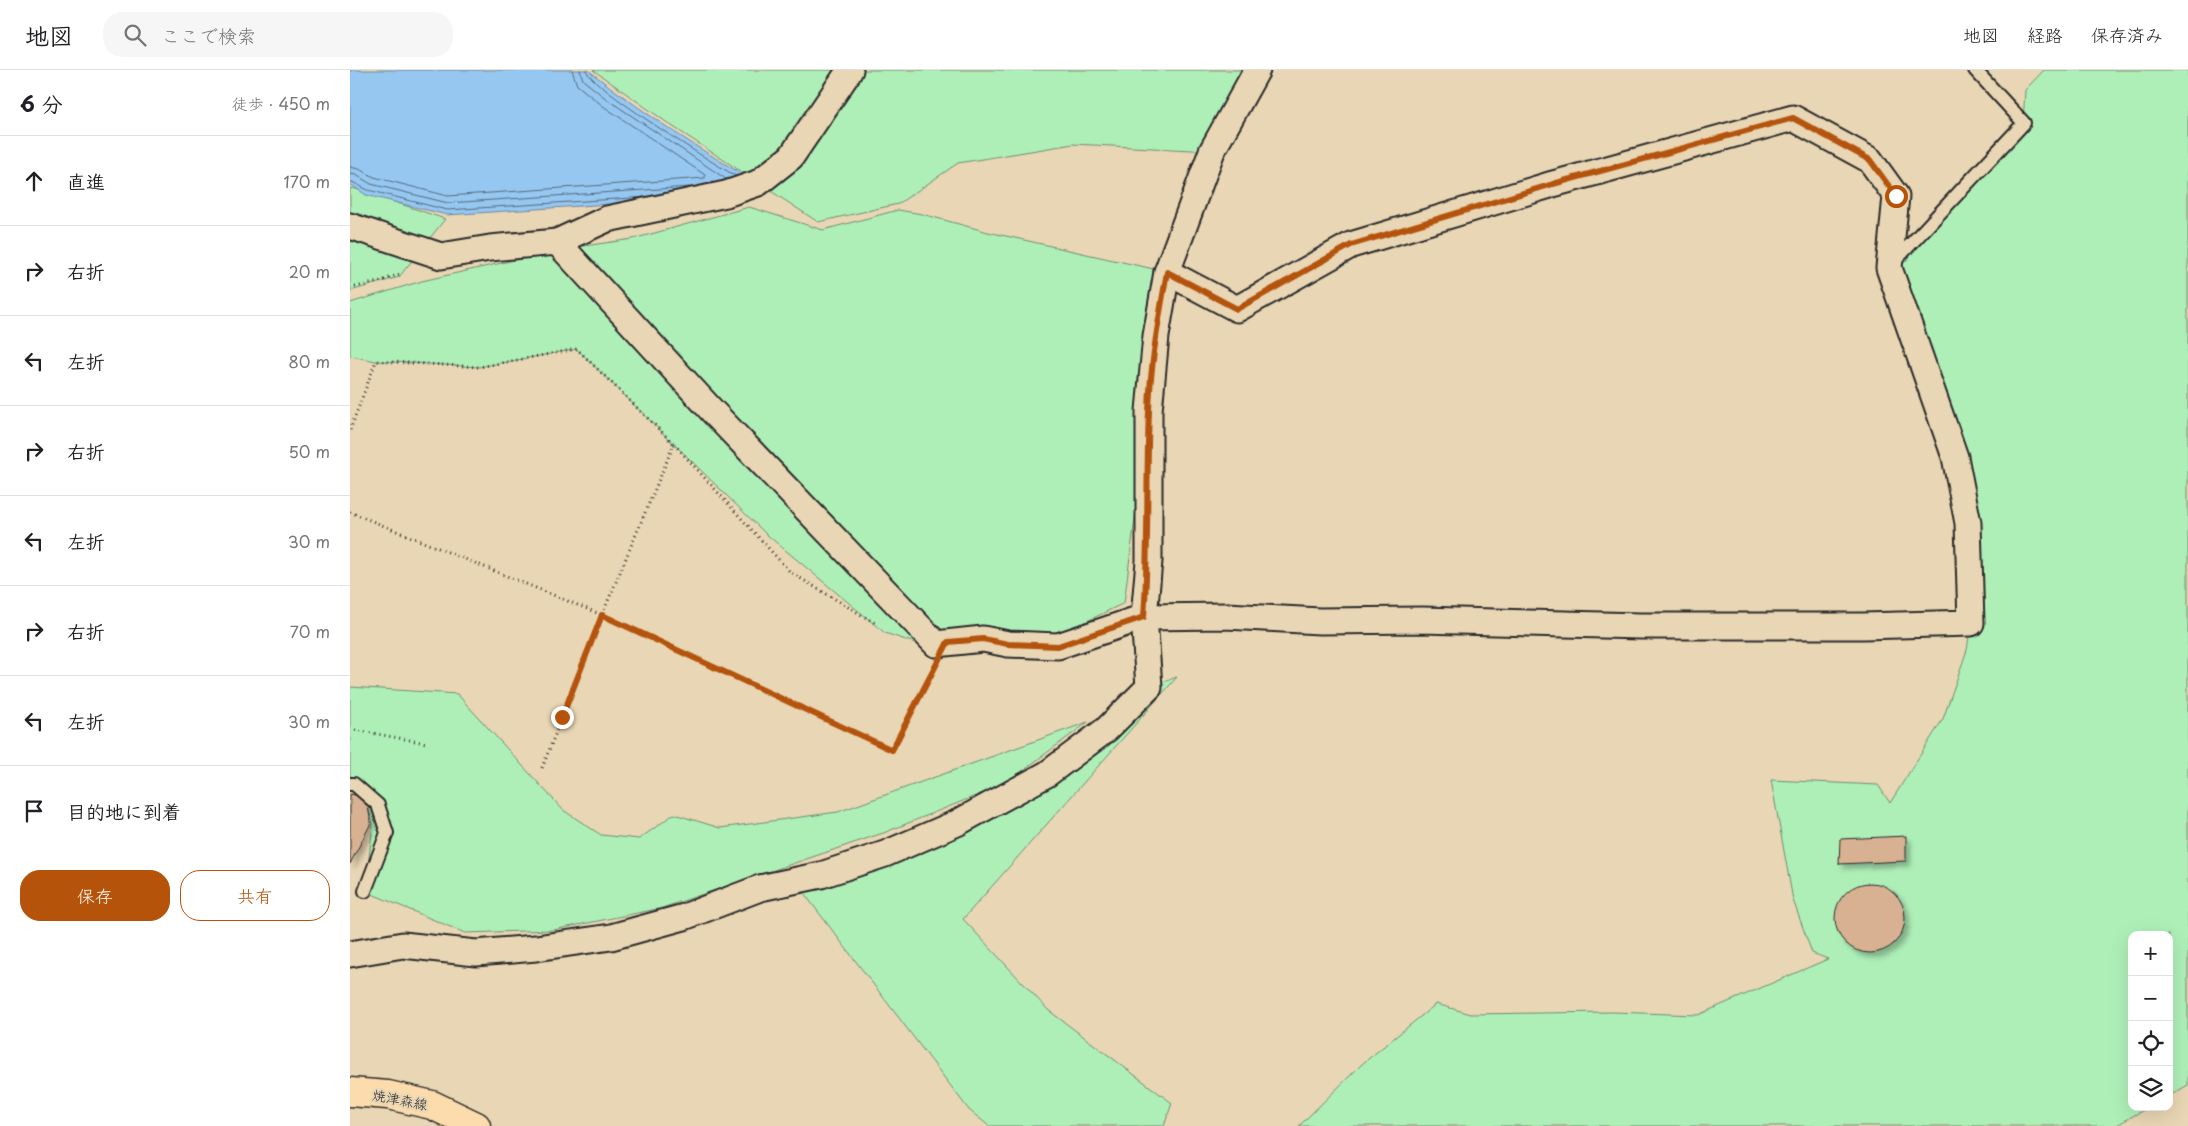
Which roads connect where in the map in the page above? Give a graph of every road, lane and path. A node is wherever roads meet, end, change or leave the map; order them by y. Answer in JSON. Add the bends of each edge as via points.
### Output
{"nodes":[{"id":1,"x":850,"y":70,"type":"edge"},
{"id":2,"x":1257,"y":70,"type":"edge"},
{"id":3,"x":1975,"y":70,"type":"edge"},
{"id":4,"x":350,"y":226,"type":"edge"},
{"id":5,"x":557,"y":242,"type":"junction"},
{"id":6,"x":441,"y":256,"type":"junction"},
{"id":7,"x":1889,"y":268,"type":"junction"},
{"id":8,"x":1167,"y":272,"type":"junction"},
{"id":9,"x":350,"y":288,"type":"edge"},
{"id":10,"x":350,"y":430,"type":"edge"},
{"id":11,"x":674,"y":444,"type":"junction"},
{"id":12,"x":350,"y":512,"type":"edge"},
{"id":13,"x":602,"y":615,"type":"junction"},
{"id":14,"x":1144,"y":617,"type":"junction"},
{"id":15,"x":881,"y":626,"type":"dead end"},
{"id":16,"x":948,"y":642,"type":"junction"},
{"id":17,"x":350,"y":729,"type":"edge"},
{"id":18,"x":426,"y":743,"type":"dead end"},
{"id":19,"x":542,"y":768,"type":"dead end"},
{"id":20,"x":350,"y":784,"type":"edge"},
{"id":21,"x":365,"y":890,"type":"dead end"},
{"id":22,"x":350,"y":954,"type":"edge"},
{"id":23,"x":350,"y":1092,"type":"edge"},
{"id":24,"x":476,"y":1126,"type":"edge"}],
"edges":[{"from":1,"to":5,"type":"street","via":[[791,157],[758,183],[726,194],[607,219]]},
{"from":2,"to":8,"type":"street","via":[[1212,151]]},
{"from":3,"to":7,"type":"lane","via":[[2024,123]]},
{"from":4,"to":6,"type":"street"},
{"from":5,"to":6,"type":"street"},
{"from":5,"to":16,"type":"street","via":[[715,414],[936,644]]},
{"from":6,"to":9,"type":"path","via":[[379,282]]},
{"from":7,"to":8,"type":"street","via":[[1896,196],[1870,160],[1793,118],[1553,184],[1351,245],[1237,309]]},
{"from":7,"to":14,"type":"street","via":[[1955,457],[1968,523],[1971,622],[1863,626],[1640,626]]},
{"from":8,"to":14,"type":"street","via":[[1156,336],[1149,411],[1148,561]]},
{"from":10,"to":11,"type":"path","via":[[376,361],[479,367],[576,349]]},
{"from":11,"to":13,"type":"path"},
{"from":11,"to":15,"type":"path","via":[[790,572]]},
{"from":12,"to":13,"type":"path"},
{"from":13,"to":16,"type":"path","via":[[892,750]]},
{"from":13,"to":19,"type":"path"},
{"from":14,"to":16,"type":"street","via":[[1058,646],[1008,644],[983,639]]},
{"from":14,"to":22,"type":"street","via":[[1149,688],[1106,729],[1047,774],[957,823],[885,854],[820,875],[760,888],[684,917],[612,937],[476,953],[403,945]]},
{"from":17,"to":18,"type":"path"},
{"from":20,"to":21,"type":"lane","via":[[378,805],[387,833]]},
{"from":23,"to":24,"type":"main road","name":"焼津森線","via":[[388,1095],[432,1105]]}]}
